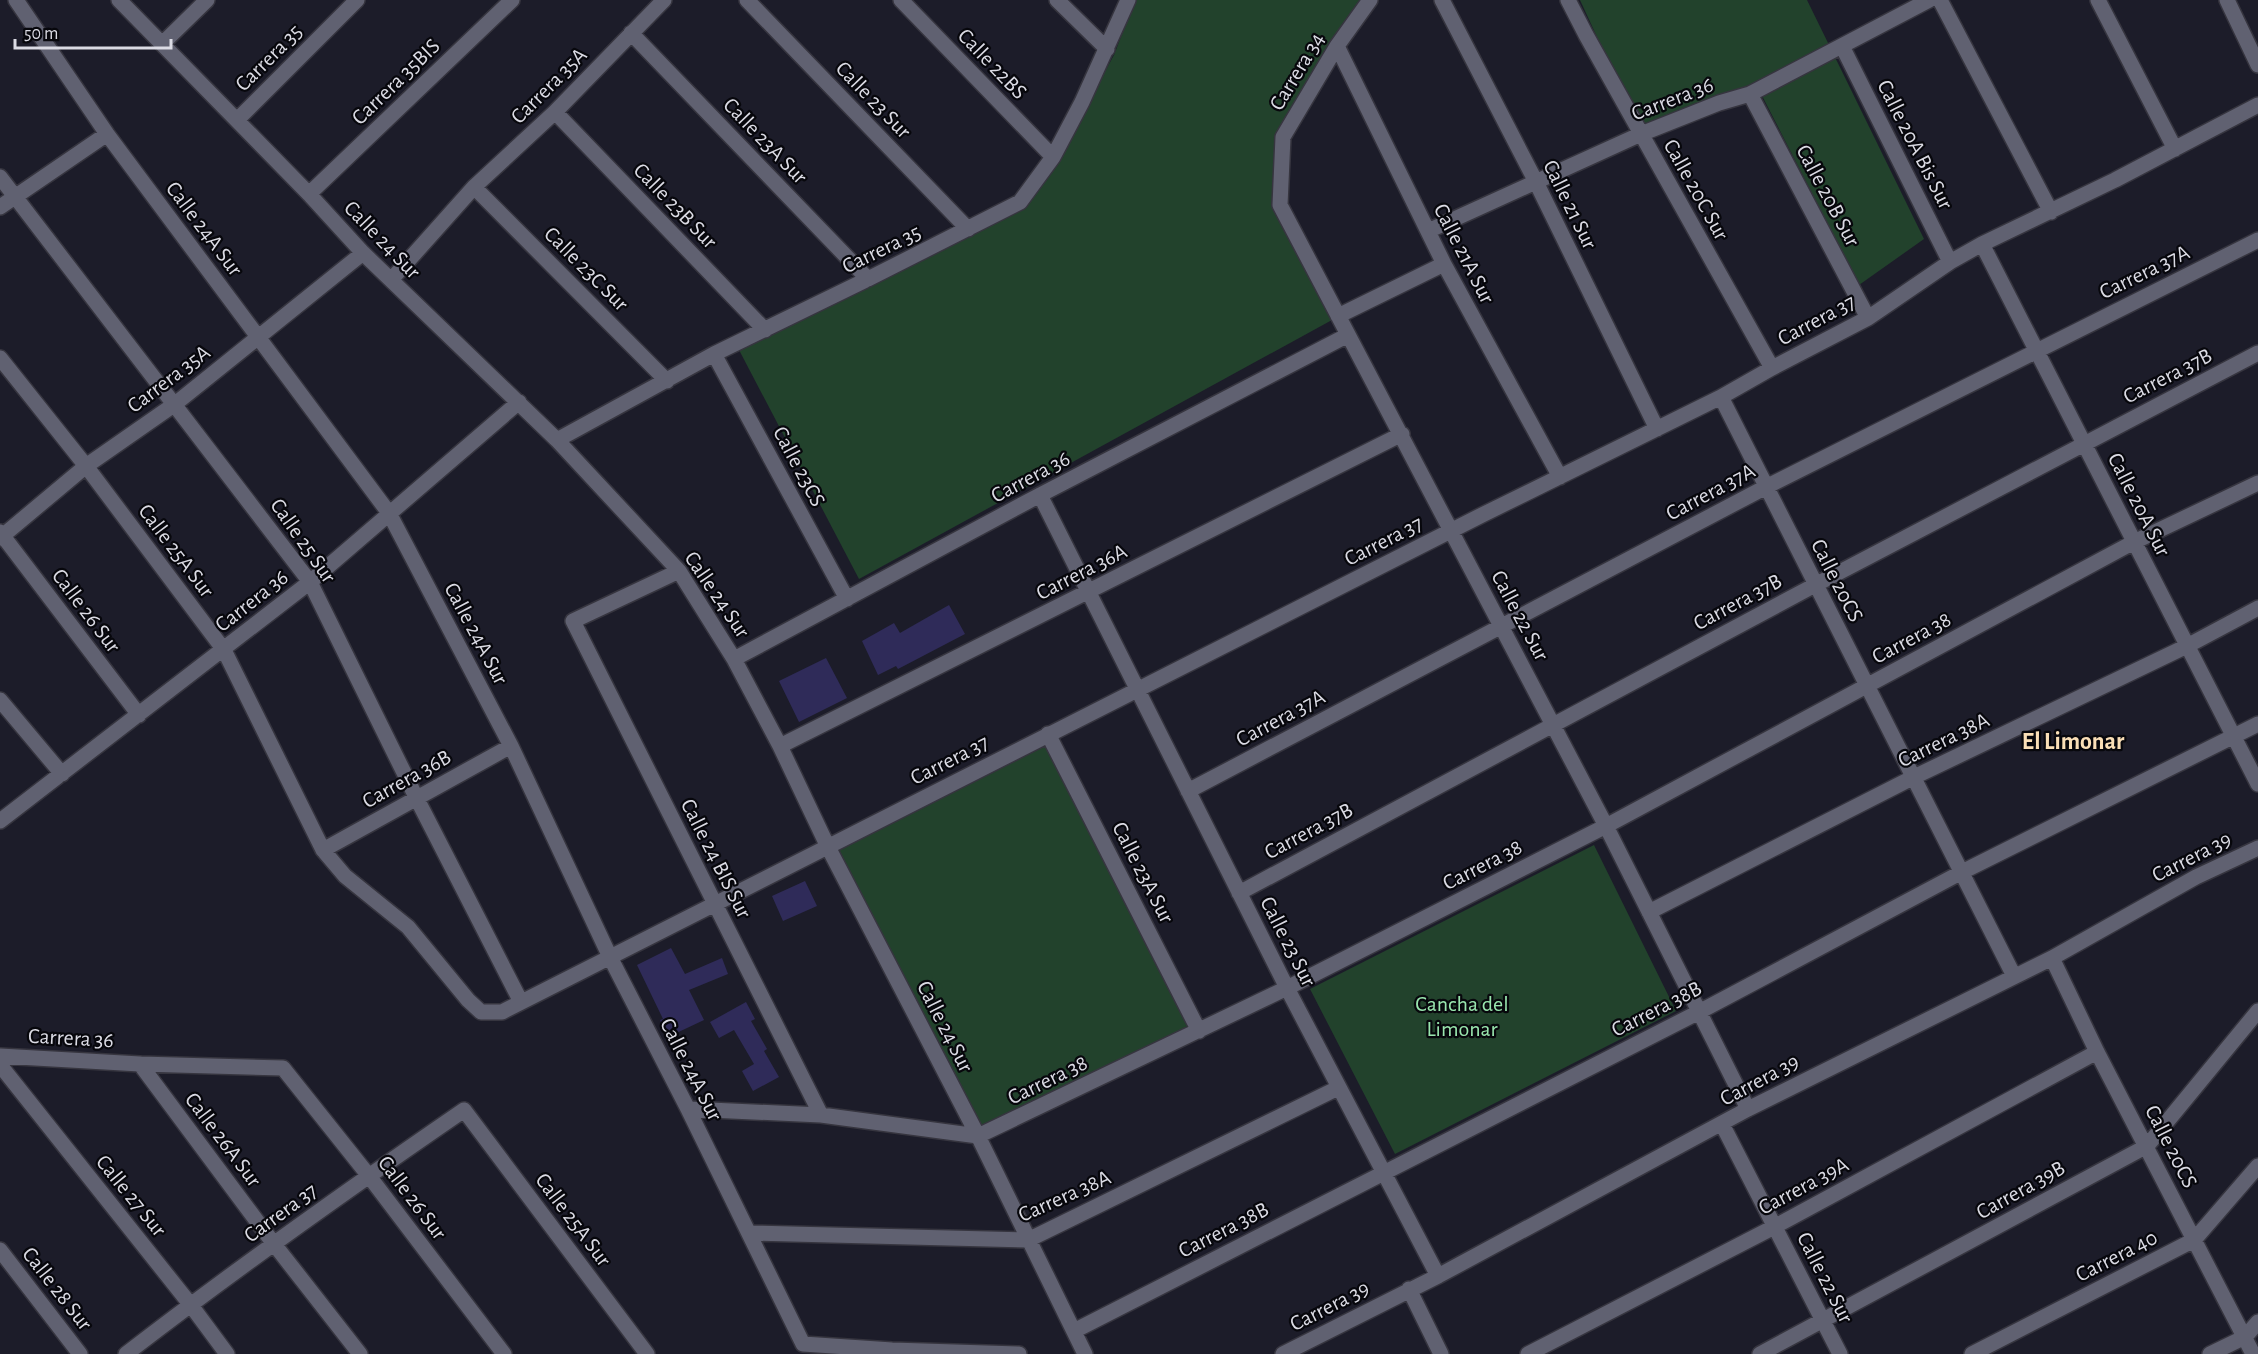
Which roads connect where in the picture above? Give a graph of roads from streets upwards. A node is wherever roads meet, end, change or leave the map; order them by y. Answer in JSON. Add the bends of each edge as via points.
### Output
{"nodes":[{"id":1,"x":16,"y":0,"type":"edge"},
{"id":2,"x":119,"y":0,"type":"edge"},
{"id":3,"x":207,"y":0,"type":"edge"},
{"id":4,"x":357,"y":0,"type":"edge"},
{"id":5,"x":512,"y":0,"type":"edge"},
{"id":6,"x":664,"y":0,"type":"edge"},
{"id":7,"x":747,"y":0,"type":"edge"},
{"id":8,"x":901,"y":0,"type":"edge"},
{"id":9,"x":1057,"y":0,"type":"edge"},
{"id":10,"x":1128,"y":0,"type":"edge"},
{"id":11,"x":1370,"y":0,"type":"edge"},
{"id":12,"x":1442,"y":0,"type":"edge"},
{"id":13,"x":1568,"y":0,"type":"edge"},
{"id":14,"x":1929,"y":0,"type":"edge"},
{"id":15,"x":1940,"y":0,"type":"edge"},
{"id":16,"x":2097,"y":0,"type":"edge"},
{"id":17,"x":2227,"y":0,"type":"edge"},
{"id":18,"x":631,"y":33,"type":"junction"},
{"id":19,"x":162,"y":44,"type":"junction"},
{"id":20,"x":1336,"y":46,"type":"junction"},
{"id":21,"x":1842,"y":46,"type":"junction"},
{"id":22,"x":1107,"y":50,"type":"junction"},
{"id":23,"x":2258,"y":65,"type":"edge"},
{"id":24,"x":1750,"y":94,"type":"junction"},
{"id":25,"x":2258,"y":105,"type":"edge"},
{"id":26,"x":555,"y":112,"type":"junction"},
{"id":27,"x":237,"y":120,"type":"junction"},
{"id":28,"x":107,"y":134,"type":"junction"},
{"id":29,"x":1641,"y":134,"type":"junction"},
{"id":30,"x":1283,"y":137,"type":"joint"},
{"id":31,"x":2175,"y":149,"type":"junction"},
{"id":32,"x":1053,"y":157,"type":"junction"},
{"id":33,"x":0,"y":177,"type":"edge"},
{"id":34,"x":1536,"y":182,"type":"junction"},
{"id":35,"x":474,"y":187,"type":"junction"},
{"id":36,"x":309,"y":194,"type":"junction"},
{"id":37,"x":14,"y":198,"type":"junction"},
{"id":38,"x":0,"y":207,"type":"edge"},
{"id":39,"x":2051,"y":212,"type":"junction"},
{"id":40,"x":968,"y":230,"type":"junction"},
{"id":41,"x":1428,"y":231,"type":"junction"},
{"id":42,"x":2258,"y":240,"type":"edge"},
{"id":43,"x":1982,"y":244,"type":"junction"},
{"id":44,"x":363,"y":253,"type":"junction"},
{"id":45,"x":1950,"y":262,"type":"junction"},
{"id":46,"x":1444,"y":264,"type":"junction"},
{"id":47,"x":868,"y":279,"type":"junction"},
{"id":48,"x":391,"y":280,"type":"junction"},
{"id":49,"x":1338,"y":316,"type":"junction"},
{"id":50,"x":1868,"y":318,"type":"junction"},
{"id":51,"x":765,"y":330,"type":"junction"},
{"id":52,"x":1348,"y":335,"type":"junction"},
{"id":53,"x":257,"y":336,"type":"junction"},
{"id":54,"x":2036,"y":350,"type":"junction"},
{"id":55,"x":2258,"y":353,"type":"edge"},
{"id":56,"x":714,"y":354,"type":"junction"},
{"id":57,"x":0,"y":358,"type":"edge"},
{"id":58,"x":1772,"y":368,"type":"junction"},
{"id":59,"x":667,"y":381,"type":"junction"},
{"id":60,"x":1721,"y":397,"type":"junction"},
{"id":61,"x":519,"y":402,"type":"junction"},
{"id":62,"x":175,"y":404,"type":"junction"},
{"id":63,"x":1657,"y":429,"type":"junction"},
{"id":64,"x":1402,"y":434,"type":"junction"},
{"id":65,"x":557,"y":440,"type":"junction"},
{"id":66,"x":2084,"y":443,"type":"junction"},
{"id":67,"x":86,"y":466,"type":"junction"},
{"id":68,"x":1560,"y":477,"type":"junction"},
{"id":69,"x":2258,"y":483,"type":"edge"},
{"id":70,"x":1766,"y":487,"type":"junction"},
{"id":71,"x":1040,"y":495,"type":"junction"},
{"id":72,"x":389,"y":513,"type":"junction"},
{"id":73,"x":1451,"y":531,"type":"junction"},
{"id":74,"x":1,"y":535,"type":"edge"},
{"id":75,"x":2134,"y":542,"type":"junction"},
{"id":76,"x":679,"y":571,"type":"junction"},
{"id":77,"x":310,"y":582,"type":"junction"},
{"id":78,"x":1815,"y":585,"type":"junction"},
{"id":79,"x":1088,"y":593,"type":"junction"},
{"id":80,"x":847,"y":599,"type":"junction"},
{"id":81,"x":2258,"y":608,"type":"edge"},
{"id":82,"x":1501,"y":626,"type":"junction"},
{"id":83,"x":2187,"y":646,"type":"junction"},
{"id":84,"x":224,"y":650,"type":"junction"},
{"id":85,"x":734,"y":659,"type":"junction"},
{"id":86,"x":1867,"y":686,"type":"junction"},
{"id":87,"x":1137,"y":690,"type":"junction"},
{"id":88,"x":0,"y":700,"type":"edge"},
{"id":89,"x":139,"y":715,"type":"junction"},
{"id":90,"x":2258,"y":724,"type":"edge"},
{"id":91,"x":1553,"y":725,"type":"junction"},
{"id":92,"x":1048,"y":734,"type":"junction"},
{"id":93,"x":2234,"y":738,"type":"junction"},
{"id":94,"x":511,"y":746,"type":"junction"},
{"id":95,"x":780,"y":746,"type":"junction"},
{"id":96,"x":62,"y":774,"type":"junction"},
{"id":97,"x":1914,"y":777,"type":"junction"},
{"id":98,"x":2258,"y":784,"type":"edge"},
{"id":99,"x":1188,"y":791,"type":"junction"},
{"id":100,"x":416,"y":797,"type":"junction"},
{"id":101,"x":0,"y":821,"type":"edge"},
{"id":102,"x":1606,"y":826,"type":"junction"},
{"id":103,"x":828,"y":847,"type":"junction"},
{"id":104,"x":2258,"y":848,"type":"edge"},
{"id":105,"x":323,"y":850,"type":"junction"},
{"id":106,"x":1962,"y":873,"type":"junction"},
{"id":107,"x":1239,"y":892,"type":"junction"},
{"id":108,"x":716,"y":904,"type":"junction"},
{"id":109,"x":1649,"y":912,"type":"junction"},
{"id":110,"x":610,"y":957,"type":"junction"},
{"id":111,"x":2052,"y":957,"type":"junction"},
{"id":112,"x":2014,"y":976,"type":"junction"},
{"id":113,"x":1287,"y":988,"type":"junction"},
{"id":114,"x":521,"y":1002,"type":"junction"},
{"id":115,"x":2258,"y":1011,"type":"edge"},
{"id":116,"x":1699,"y":1012,"type":"junction"},
{"id":117,"x":1199,"y":1031,"type":"junction"},
{"id":118,"x":2097,"y":1052,"type":"junction"},
{"id":119,"x":0,"y":1056,"type":"edge"},
{"id":120,"x":140,"y":1064,"type":"junction"},
{"id":121,"x":0,"y":1065,"type":"edge"},
{"id":122,"x":283,"y":1068,"type":"joint"},
{"id":123,"x":1338,"y":1088,"type":"junction"},
{"id":124,"x":688,"y":1108,"type":"junction"},
{"id":125,"x":1748,"y":1109,"type":"junction"},
{"id":126,"x":464,"y":1110,"type":"joint"},
{"id":127,"x":821,"y":1115,"type":"junction"},
{"id":128,"x":1722,"y":1124,"type":"junction"},
{"id":129,"x":978,"y":1136,"type":"junction"},
{"id":130,"x":2147,"y":1146,"type":"junction"},
{"id":131,"x":2258,"y":1166,"type":"edge"},
{"id":132,"x":1383,"y":1172,"type":"junction"},
{"id":133,"x":369,"y":1176,"type":"junction"},
{"id":134,"x":1774,"y":1227,"type":"junction"},
{"id":135,"x":749,"y":1233,"type":"junction"},
{"id":136,"x":1028,"y":1240,"type":"junction"},
{"id":137,"x":2194,"y":1240,"type":"junction"},
{"id":138,"x":274,"y":1244,"type":"junction"},
{"id":139,"x":0,"y":1250,"type":"edge"},
{"id":140,"x":1438,"y":1276,"type":"junction"},
{"id":141,"x":1409,"y":1289,"type":"junction"},
{"id":142,"x":190,"y":1304,"type":"junction"},
{"id":143,"x":1823,"y":1322,"type":"junction"},
{"id":144,"x":2258,"y":1322,"type":"edge"},
{"id":145,"x":1074,"y":1331,"type":"junction"},
{"id":146,"x":2245,"y":1337,"type":"junction"},
{"id":147,"x":893,"y":1352,"type":"edge"},
{"id":148,"x":80,"y":1354,"type":"edge"},
{"id":149,"x":126,"y":1354,"type":"edge"},
{"id":150,"x":227,"y":1354,"type":"edge"},
{"id":151,"x":360,"y":1354,"type":"edge"},
{"id":152,"x":504,"y":1354,"type":"edge"},
{"id":153,"x":647,"y":1354,"type":"edge"},
{"id":154,"x":1019,"y":1354,"type":"edge"},
{"id":155,"x":1085,"y":1354,"type":"edge"},
{"id":156,"x":1283,"y":1354,"type":"edge"},
{"id":157,"x":1441,"y":1354,"type":"edge"},
{"id":158,"x":1528,"y":1354,"type":"edge"},
{"id":159,"x":1761,"y":1354,"type":"edge"},
{"id":160,"x":1840,"y":1354,"type":"edge"},
{"id":161,"x":1972,"y":1354,"type":"edge"},
{"id":162,"x":2210,"y":1354,"type":"edge"},
{"id":163,"x":2253,"y":1354,"type":"edge"}],
"edges":[{"from":1,"to":28,"type":"street","name":"Calle 24A Sur"},
{"from":2,"to":19,"type":"street","name":"Calle 24 Sur"},
{"from":3,"to":19,"type":"street"},
{"from":4,"to":27,"type":"street","name":"Carrera 35"},
{"from":5,"to":36,"type":"street","name":"Carrera 35BIS"},
{"from":6,"to":18,"type":"street","name":"Carrera 35A"},
{"from":7,"to":40,"type":"street","name":"Calle 23 Sur"},
{"from":8,"to":32,"type":"street","name":"Calle 22BS"},
{"from":9,"to":22,"type":"street"},
{"from":10,"to":22,"type":"street","name":"Carrera 35"},
{"from":11,"to":20,"type":"street","name":"Carrera 34"},
{"from":12,"to":34,"type":"street","name":"Calle 21 Sur"},
{"from":13,"to":29,"type":"street","name":"Calle 20C Sur"},
{"from":14,"to":21,"type":"street","name":"Carrera 36"},
{"from":15,"to":39,"type":"street"},
{"from":16,"to":31,"type":"street"},
{"from":17,"to":23,"type":"street"},
{"from":18,"to":26,"type":"street","name":"Carrera 35A"},
{"from":18,"to":47,"type":"street","name":"Calle 23A Sur"},
{"from":19,"to":27,"type":"street","name":"Calle 24 Sur"},
{"from":20,"to":30,"type":"street","name":"Carrera 34"},
{"from":20,"to":41,"type":"street","name":"Calle 21A Sur"},
{"from":21,"to":24,"type":"street","name":"Carrera 36"},
{"from":21,"to":45,"type":"street","name":"Calle 20A Bis Sur"},
{"from":22,"to":32,"type":"street","name":"Carrera 35"},
{"from":24,"to":29,"type":"street","name":"Carrera 36"},
{"from":24,"to":50,"type":"street","name":"Calle 20B Sur"},
{"from":25,"to":31,"type":"street","name":"Carrera 37"},
{"from":26,"to":35,"type":"street","name":"Carrera 35A"},
{"from":26,"to":51,"type":"street","name":"Calle 23B Sur"},
{"from":27,"to":36,"type":"street","name":"Calle 24 Sur"},
{"from":28,"to":37,"type":"street"},
{"from":28,"to":53,"type":"street","name":"Calle 24A Sur"},
{"from":29,"to":34,"type":"street","name":"Carrera 36"},
{"from":29,"to":58,"type":"street","name":"Calle 20C Sur"},
{"from":30,"to":49,"type":"street","name":"Calle 22 Sur","via":[[1280,205]]},
{"from":31,"to":39,"type":"street","name":"Carrera 37"},
{"from":32,"to":40,"type":"street","name":"Carrera 35","via":[[1020,202]]},
{"from":33,"to":37,"type":"street","name":"Calle 25 Sur"},
{"from":34,"to":41,"type":"street","name":"Carrera 36"},
{"from":34,"to":63,"type":"street","name":"Calle 21 Sur"},
{"from":35,"to":48,"type":"street","name":"Carrera 35A"},
{"from":35,"to":59,"type":"street","name":"Calle 23C Sur"},
{"from":36,"to":44,"type":"street","name":"Calle 24 Sur"},
{"from":37,"to":38,"type":"street"},
{"from":37,"to":62,"type":"street","name":"Calle 25 Sur"},
{"from":39,"to":43,"type":"street","name":"Carrera 37"},
{"from":40,"to":47,"type":"street","name":"Carrera 35"},
{"from":41,"to":46,"type":"street","name":"Calle 21A Sur"},
{"from":42,"to":54,"type":"street","name":"Carrera 37A"},
{"from":43,"to":45,"type":"street","name":"Carrera 37"},
{"from":43,"to":54,"type":"street","name":"Calle 20A Sur"},
{"from":44,"to":48,"type":"street","name":"Calle 24 Sur"},
{"from":44,"to":53,"type":"street","name":"Carrera 35A"},
{"from":45,"to":50,"type":"street","name":"Carrera 37"},
{"from":46,"to":49,"type":"street"},
{"from":46,"to":68,"type":"street","name":"Calle 21A Sur"},
{"from":47,"to":51,"type":"street","name":"Carrera 35"},
{"from":48,"to":61,"type":"street","name":"Calle 24 Sur"},
{"from":49,"to":52,"type":"street","name":"Calle 22 Sur"},
{"from":50,"to":58,"type":"street","name":"Carrera 37"},
{"from":51,"to":56,"type":"street","name":"Carrera 35"},
{"from":52,"to":64,"type":"street","name":"Calle 22 Sur"},
{"from":52,"to":71,"type":"street","name":"Carrera 36"},
{"from":53,"to":62,"type":"street","name":"Carrera 35A"},
{"from":53,"to":72,"type":"street","name":"Calle 24A Sur"},
{"from":54,"to":66,"type":"street","name":"Calle 20A Sur"},
{"from":54,"to":70,"type":"street","name":"Carrera 37A"},
{"from":55,"to":66,"type":"street","name":"Carrera 37B"},
{"from":56,"to":59,"type":"street","name":"Carrera 35"},
{"from":56,"to":80,"type":"street","name":"Calle 23CS"},
{"from":57,"to":67,"type":"street","name":"Calle 25A Sur"},
{"from":58,"to":60,"type":"street","name":"Carrera 37"},
{"from":59,"to":65,"type":"street","name":"Carrera 35"},
{"from":60,"to":63,"type":"street","name":"Carrera 37"},
{"from":60,"to":70,"type":"street","name":"Calle 20CS"},
{"from":61,"to":65,"type":"street","name":"Calle 24 Sur"},
{"from":61,"to":72,"type":"street","name":"Carrera 36"},
{"from":62,"to":67,"type":"street","name":"Carrera 35A"},
{"from":62,"to":77,"type":"street","name":"Calle 25 Sur"},
{"from":63,"to":68,"type":"street","name":"Carrera 37"},
{"from":64,"to":73,"type":"street","name":"Calle 22 Sur"},
{"from":64,"to":79,"type":"street","name":"Carrera 36A"},
{"from":65,"to":76,"type":"street","name":"Calle 24 Sur"},
{"from":66,"to":75,"type":"street","name":"Calle 20A Sur"},
{"from":66,"to":78,"type":"street","name":"Carrera 37B"},
{"from":67,"to":74,"type":"street","name":"Carrera 35A"},
{"from":67,"to":84,"type":"street","name":"Calle 25A Sur"},
{"from":68,"to":73,"type":"street","name":"Carrera 37"},
{"from":69,"to":75,"type":"street","name":"Carrera 38"},
{"from":70,"to":78,"type":"street","name":"Calle 20CS"},
{"from":70,"to":82,"type":"street","name":"Carrera 37A"},
{"from":71,"to":79,"type":"street","name":"Calle 23 Sur"},
{"from":71,"to":80,"type":"street","name":"Carrera 36"},
{"from":72,"to":77,"type":"street","name":"Carrera 36"},
{"from":72,"to":94,"type":"street","name":"Calle 24A Sur"},
{"from":73,"to":82,"type":"street","name":"Calle 22 Sur"},
{"from":73,"to":87,"type":"street","name":"Carrera 37"},
{"from":74,"to":89,"type":"street","name":"Calle 26 Sur"},
{"from":75,"to":83,"type":"street","name":"Calle 20A Sur"},
{"from":75,"to":86,"type":"street","name":"Carrera 38"},
{"from":76,"to":85,"type":"street","name":"Calle 24 Sur"},
{"from":76,"to":108,"type":"street","name":"Calle 24 BIS Sur","via":[[573,621]]},
{"from":77,"to":84,"type":"street","name":"Carrera 36"},
{"from":77,"to":100,"type":"street","name":"Calle 25 Sur"},
{"from":78,"to":86,"type":"street","name":"Calle 20CS"},
{"from":78,"to":91,"type":"street","name":"Carrera 37B"},
{"from":79,"to":87,"type":"street","name":"Calle 23 Sur"},
{"from":79,"to":95,"type":"street","name":"Carrera 36A"},
{"from":80,"to":85,"type":"street","name":"Carrera 36"},
{"from":81,"to":83,"type":"street","name":"Carrera 38A"},
{"from":82,"to":91,"type":"street","name":"Calle 22 Sur"},
{"from":82,"to":99,"type":"street","name":"Carrera 37A"},
{"from":83,"to":93,"type":"street","name":"Calle 20A Sur"},
{"from":83,"to":97,"type":"street","name":"Carrera 38A"},
{"from":84,"to":89,"type":"street","name":"Carrera 36"},
{"from":84,"to":105,"type":"street","name":"Calle 25A Sur"},
{"from":85,"to":95,"type":"street","name":"Calle 24 Sur"},
{"from":86,"to":97,"type":"street","name":"Calle 20CS"},
{"from":86,"to":102,"type":"street","name":"Carrera 38"},
{"from":87,"to":92,"type":"street","name":"Carrera 37"},
{"from":87,"to":99,"type":"street","name":"Calle 23 Sur"},
{"from":88,"to":96,"type":"street"},
{"from":89,"to":96,"type":"street","name":"Carrera 36"},
{"from":90,"to":93,"type":"street","name":"Carrera 38B"},
{"from":91,"to":102,"type":"street","name":"Calle 22 Sur"},
{"from":91,"to":107,"type":"street","name":"Carrera 37B"},
{"from":92,"to":103,"type":"street","name":"Carrera 37"},
{"from":92,"to":117,"type":"street","name":"Calle 23A Sur"},
{"from":93,"to":98,"type":"street","name":"Calle 20A Sur"},
{"from":93,"to":106,"type":"street","name":"Carrera 38B"},
{"from":94,"to":100,"type":"street","name":"Carrera 36B"},
{"from":94,"to":110,"type":"street","name":"Calle 24A Sur"},
{"from":95,"to":103,"type":"street","name":"Calle 24 Sur"},
{"from":96,"to":101,"type":"street","name":"Carrera 36"},
{"from":97,"to":106,"type":"street","name":"Calle 20CS"},
{"from":97,"to":109,"type":"street","name":"Carrera 38A"},
{"from":99,"to":107,"type":"street","name":"Calle 23 Sur"},
{"from":100,"to":105,"type":"street","name":"Carrera 36B"},
{"from":100,"to":114,"type":"street","name":"Calle 25 Sur"},
{"from":102,"to":109,"type":"street","name":"Calle 22 Sur"},
{"from":102,"to":113,"type":"street","name":"Carrera 38"},
{"from":103,"to":108,"type":"street","name":"Carrera 37"},
{"from":103,"to":129,"type":"street","name":"Calle 24 Sur"},
{"from":104,"to":111,"type":"street","name":"Carrera 39","via":[[2196,877]]},
{"from":105,"to":114,"type":"street","name":"Carrera 37","via":[[345,876],[408,927],[481,1012],[502,1012]]},
{"from":106,"to":112,"type":"street","name":"Calle 20CS"},
{"from":106,"to":116,"type":"street","name":"Carrera 38B"},
{"from":107,"to":113,"type":"street","name":"Calle 23 Sur"},
{"from":108,"to":110,"type":"street","name":"Carrera 37"},
{"from":108,"to":127,"type":"street","name":"Calle 24 BIS Sur"},
{"from":109,"to":116,"type":"street","name":"Calle 22 Sur"},
{"from":110,"to":114,"type":"street","name":"Carrera 37"},
{"from":110,"to":124,"type":"street","name":"Calle 24A Sur"},
{"from":111,"to":112,"type":"street","name":"Carrera 39"},
{"from":111,"to":118,"type":"street","name":"Calle 20CS"},
{"from":112,"to":125,"type":"street","name":"Carrera 39"},
{"from":113,"to":117,"type":"street","name":"Carrera 38"},
{"from":113,"to":123,"type":"street","name":"Calle 23 Sur"},
{"from":115,"to":130,"type":"street","name":"Carrera 39B"},
{"from":116,"to":125,"type":"street","name":"Calle 22 Sur"},
{"from":116,"to":132,"type":"street","name":"Carrera 38B"},
{"from":117,"to":129,"type":"street","name":"Carrera 38"},
{"from":118,"to":130,"type":"street","name":"Calle 20CS"},
{"from":118,"to":134,"type":"street","name":"Carrera 39A"},
{"from":119,"to":120,"type":"street","name":"Carrera 36"},
{"from":120,"to":122,"type":"street","name":"Carrera 36"},
{"from":120,"to":138,"type":"street","name":"Calle 26A Sur"},
{"from":121,"to":142,"type":"street","name":"Calle 27 Sur"},
{"from":122,"to":133,"type":"street","name":"Calle 26 Sur"},
{"from":123,"to":132,"type":"street","name":"Calle 23 Sur"},
{"from":123,"to":136,"type":"street","name":"Carrera 38A"},
{"from":124,"to":127,"type":"street"},
{"from":124,"to":135,"type":"street","name":"Calle 24A Sur"},
{"from":125,"to":128,"type":"street","name":"Carrera 39"},
{"from":126,"to":133,"type":"street","name":"Carrera 37"},
{"from":126,"to":153,"type":"street","name":"Calle 25A Sur"},
{"from":127,"to":129,"type":"street"},
{"from":128,"to":134,"type":"street","name":"Calle 22 Sur"},
{"from":128,"to":140,"type":"street","name":"Carrera 39"},
{"from":129,"to":136,"type":"street","name":"Calle 24 Sur"},
{"from":130,"to":137,"type":"street","name":"Calle 20CS"},
{"from":130,"to":143,"type":"street","name":"Carrera 39B"},
{"from":131,"to":137,"type":"street","name":"Carrera 40"},
{"from":132,"to":140,"type":"street","name":"Calle 23 Sur"},
{"from":132,"to":145,"type":"street","name":"Carrera 38B"},
{"from":133,"to":138,"type":"street","name":"Carrera 37"},
{"from":133,"to":152,"type":"street","name":"Calle 26 Sur"},
{"from":134,"to":143,"type":"street","name":"Calle 22 Sur"},
{"from":134,"to":158,"type":"street","name":"Carrera 39A"},
{"from":135,"to":136,"type":"street","name":"Carrera 38A"},
{"from":135,"to":147,"type":"street","name":"Calle 24A Sur","via":[[803,1344]]},
{"from":136,"to":145,"type":"street","name":"Calle 24 Sur"},
{"from":137,"to":146,"type":"street","name":"Calle 20CS"},
{"from":137,"to":161,"type":"street","name":"Carrera 40"},
{"from":138,"to":142,"type":"street","name":"Carrera 37"},
{"from":138,"to":151,"type":"street","name":"Calle 26A Sur"},
{"from":139,"to":148,"type":"street","name":"Calle 28 Sur"},
{"from":140,"to":141,"type":"street","name":"Carrera 39"},
{"from":141,"to":156,"type":"street","name":"Carrera 39"},
{"from":141,"to":157,"type":"street"},
{"from":142,"to":149,"type":"street","name":"Carrera 37"},
{"from":142,"to":150,"type":"street","name":"Calle 27 Sur"},
{"from":143,"to":159,"type":"street","name":"Carrera 39B"},
{"from":143,"to":160,"type":"street","name":"Calle 22 Sur"},
{"from":144,"to":146,"type":"street"},
{"from":145,"to":155,"type":"street","name":"Calle 24 Sur"},
{"from":146,"to":162,"type":"street"},
{"from":146,"to":163,"type":"street","name":"Calle 20CS"},
{"from":147,"to":154,"type":"street"}]}
